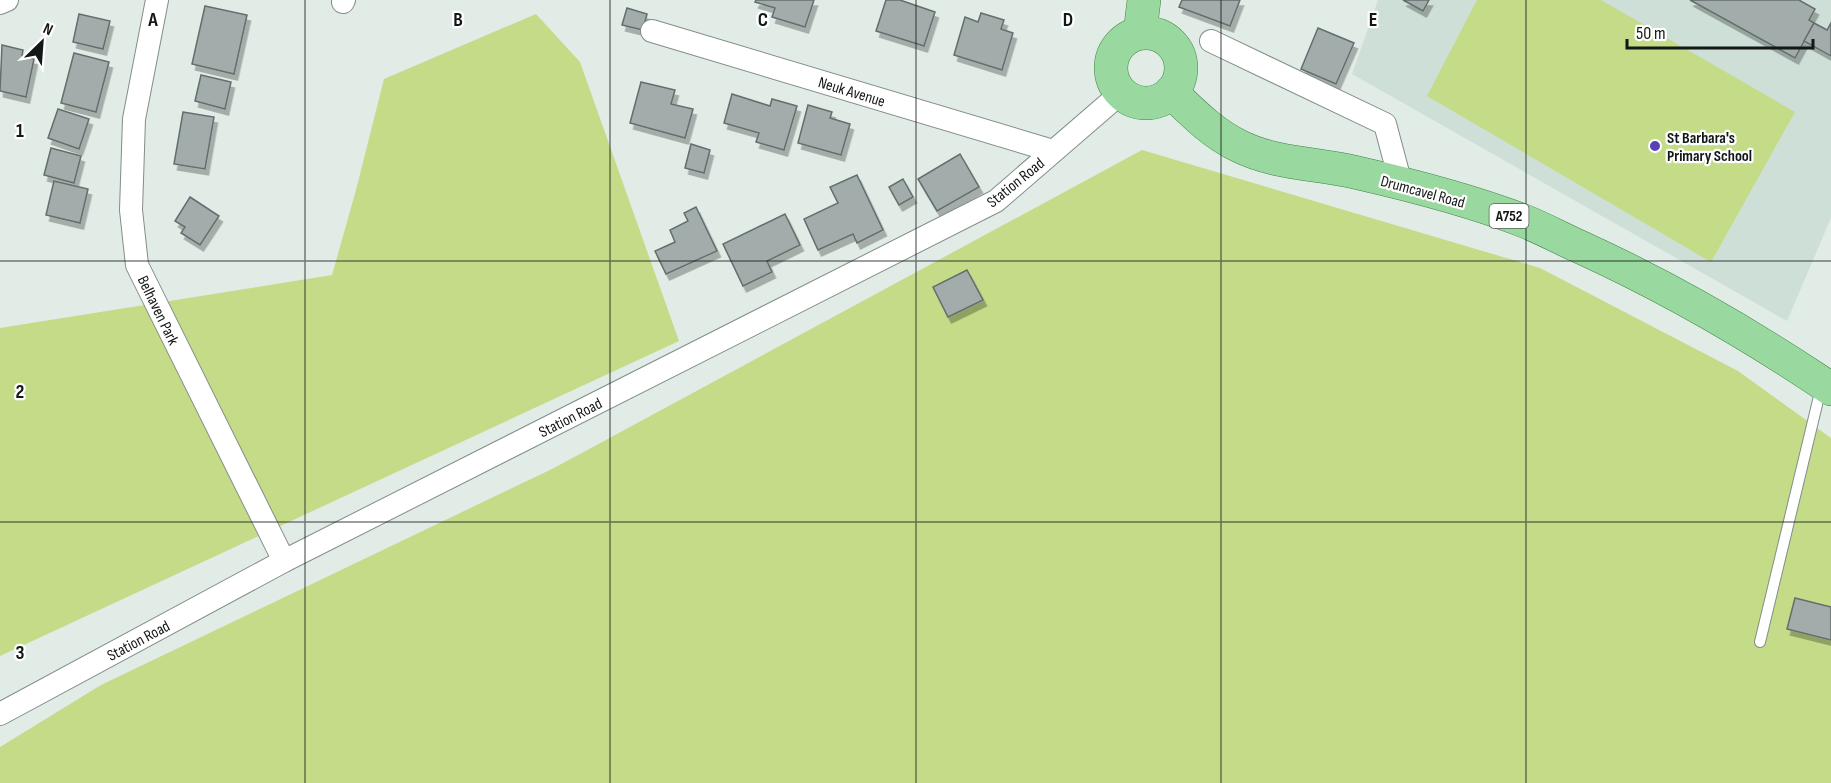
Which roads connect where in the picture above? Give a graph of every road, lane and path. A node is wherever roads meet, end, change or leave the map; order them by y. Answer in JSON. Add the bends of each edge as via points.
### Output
{"nodes":[{"id":1,"x":7,"y":0,"type":"edge"},
{"id":2,"x":157,"y":0,"type":"edge"},
{"id":3,"x":1144,"y":0,"type":"edge"},
{"id":4,"x":0,"y":3,"type":"edge"},
{"id":5,"x":652,"y":31,"type":"dead end"},
{"id":6,"x":1140,"y":33,"type":"junction"},
{"id":7,"x":1211,"y":41,"type":"dead end"},
{"id":8,"x":1172,"y":92,"type":"junction"},
{"id":9,"x":1121,"y":93,"type":"junction"},
{"id":10,"x":1053,"y":151,"type":"junction"},
{"id":11,"x":1401,"y":184,"type":"junction"},
{"id":12,"x":1827,"y":386,"type":"edge"},
{"id":13,"x":284,"y":561,"type":"junction"},
{"id":14,"x":1760,"y":642,"type":"dead end"},
{"id":15,"x":0,"y":714,"type":"edge"}],
"edges":[{"from":1,"to":4,"type":"street"},
{"from":2,"to":13,"type":"street","name":"Belhaven Park","via":[[134,119],[131,210],[137,265]]},
{"from":3,"to":6,"type":"main road"},
{"from":5,"to":10,"type":"street","name":"Neuk Avenue"},
{"from":6,"to":8,"type":"main road","via":[[1162,36],[1179,53],[1180,78]]},
{"from":6,"to":9,"type":"main road","via":[[1129,36],[1114,52],[1111,74]]},
{"from":7,"to":11,"type":"street","via":[[1385,124]]},
{"from":8,"to":9,"type":"main road","via":[[1155,102],[1143,103]]},
{"from":8,"to":11,"type":"main road","name":"Drumcavel Road","number":"A752","via":[[1204,123],[1239,146],[1266,157]]},
{"from":9,"to":10,"type":"street","name":"Station Road"},
{"from":10,"to":13,"type":"street","name":"Station Road","via":[[996,201]]},
{"from":11,"to":12,"type":"main road","name":"Drumcavel Road","number":"A752","via":[[1524,221],[1616,263],[1683,297]]},
{"from":12,"to":14,"type":"lane"},
{"from":13,"to":15,"type":"street","name":"Station Road"}]}
